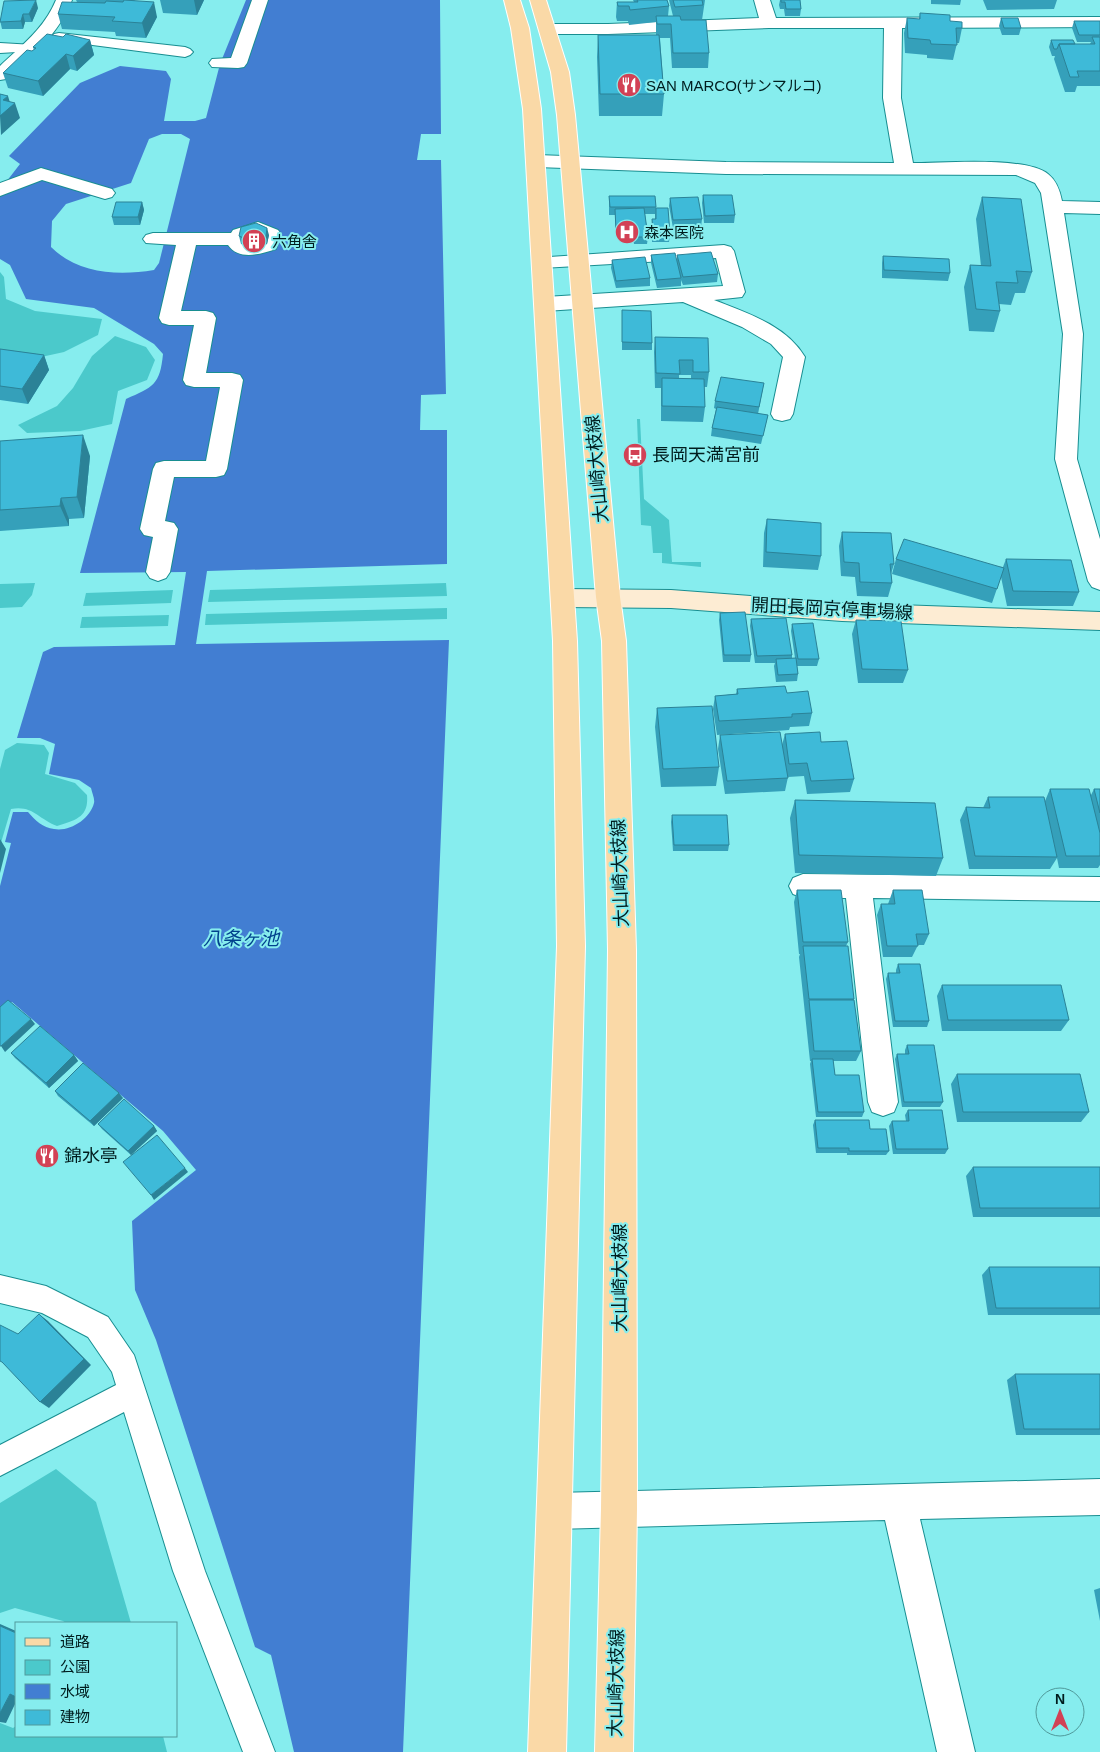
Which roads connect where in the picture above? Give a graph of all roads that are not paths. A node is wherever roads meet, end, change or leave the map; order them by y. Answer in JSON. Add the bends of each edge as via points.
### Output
{"nodes":[{"id":1,"x":64,"y":0,"type":"edge"},
{"id":2,"x":260,"y":0,"type":"edge"},
{"id":3,"x":512,"y":0,"type":"edge"},
{"id":4,"x":538,"y":0,"type":"edge"},
{"id":5,"x":762,"y":0,"type":"edge"},
{"id":6,"x":893,"y":22,"type":"junction"},
{"id":7,"x":1100,"y":22,"type":"edge"},
{"id":8,"x":769,"y":23,"type":"junction"},
{"id":9,"x":548,"y":29,"type":"junction"},
{"id":10,"x":44,"y":35,"type":"junction"},
{"id":11,"x":0,"y":48,"type":"edge"},
{"id":12,"x":29,"y":48,"type":"junction"},
{"id":13,"x":185,"y":52,"type":"dead end"},
{"id":14,"x":218,"y":63,"type":"dead end"},
{"id":15,"x":0,"y":75,"type":"edge"},
{"id":16,"x":537,"y":161,"type":"junction"},
{"id":17,"x":570,"y":163,"type":"junction"},
{"id":18,"x":905,"y":170,"type":"junction"},
{"id":19,"x":0,"y":190,"type":"edge"},
{"id":20,"x":105,"y":193,"type":"dead end"},
{"id":21,"x":1052,"y":207,"type":"junction"},
{"id":22,"x":1100,"y":208,"type":"edge"},
{"id":23,"x":153,"y":239,"type":"dead end"},
{"id":24,"x":187,"y":239,"type":"junction"},
{"id":25,"x":240,"y":239,"type":"edge"},
{"id":26,"x":579,"y":260,"type":"junction"},
{"id":27,"x":542,"y":262,"type":"junction"},
{"id":28,"x":685,"y":295,"type":"junction"},
{"id":29,"x":583,"y":302,"type":"junction"},
{"id":30,"x":546,"y":304,"type":"junction"},
{"id":31,"x":782,"y":414,"type":"dead end"},
{"id":32,"x":158,"y":572,"type":"dead end"},
{"id":33,"x":1100,"y":580,"type":"edge"},
{"id":34,"x":608,"y":597,"type":"junction"},
{"id":35,"x":563,"y":598,"type":"junction"},
{"id":36,"x":1100,"y":621,"type":"edge"},
{"id":37,"x":802,"y":886,"type":"dead end"},
{"id":38,"x":858,"y":886,"type":"junction"},
{"id":39,"x":1100,"y":889,"type":"edge"},
{"id":40,"x":883,"y":1102,"type":"dead end"},
{"id":41,"x":0,"y":1289,"type":"edge"},
{"id":42,"x":132,"y":1392,"type":"junction"},
{"id":43,"x":0,"y":1461,"type":"edge"},
{"id":44,"x":1100,"y":1497,"type":"edge"},
{"id":45,"x":898,"y":1502,"type":"junction"},
{"id":46,"x":619,"y":1509,"type":"junction"},
{"id":47,"x":555,"y":1511,"type":"junction"},
{"id":48,"x":259,"y":1752,"type":"edge"},
{"id":49,"x":547,"y":1752,"type":"edge"},
{"id":50,"x":614,"y":1752,"type":"edge"},
{"id":51,"x":956,"y":1752,"type":"edge"}],
"edges":[{"from":1,"to":10,"type":"street"},
{"from":2,"to":14,"type":"street","via":[[238,64]]},
{"from":3,"to":16,"type":"main road","via":[[528,75]]},
{"from":4,"to":9,"type":"main road","name":"大山崎大枝線"},
{"from":5,"to":8,"type":"street"},
{"from":6,"to":7,"type":"street","via":[[1066,14]]},
{"from":6,"to":8,"type":"street"},
{"from":6,"to":18,"type":"street","via":[[892,98]]},
{"from":8,"to":9,"type":"street"},
{"from":9,"to":17,"type":"main road","name":"大山崎大枝線","via":[[560,72]]},
{"from":10,"to":12,"type":"street"},
{"from":10,"to":13,"type":"lane"},
{"from":11,"to":12,"type":"lane"},
{"from":12,"to":15,"type":"street"},
{"from":16,"to":17,"type":"street"},
{"from":16,"to":27,"type":"main road"},
{"from":17,"to":18,"type":"street"},
{"from":17,"to":26,"type":"main road","name":"大山崎大枝線"},
{"from":18,"to":21,"type":"street","via":[[1027,171],[1049,186]]},
{"from":19,"to":20,"type":"street","via":[[41,174]]},
{"from":21,"to":22,"type":"street"},
{"from":21,"to":33,"type":"street","via":[[1073,334],[1066,459]]},
{"from":23,"to":24,"type":"street"},
{"from":24,"to":25,"type":"street"},
{"from":24,"to":32,"type":"street","via":[[169,318],[206,318],[194,380],[232,380],[216,469],[164,469],[152,530],[166,530]]},
{"from":26,"to":27,"type":"street"},
{"from":26,"to":28,"type":"street","via":[[724,251],[735,292]]},
{"from":26,"to":29,"type":"main road","name":"大山崎大枝線"},
{"from":27,"to":30,"type":"main road"},
{"from":28,"to":29,"type":"street"},
{"from":28,"to":31,"type":"street","via":[[778,337],[790,348],[794,358]]},
{"from":29,"to":30,"type":"street"},
{"from":29,"to":34,"type":"main road","name":"大山崎大枝線"},
{"from":30,"to":35,"type":"main road"},
{"from":34,"to":35,"type":"main road","name":"開田長岡京停車場線"},
{"from":34,"to":36,"type":"main road","name":"開田長岡京停車場線","via":[[842,612]]},
{"from":34,"to":46,"type":"main road","name":"大山崎大枝線","via":[[614,641],[622,950]]},
{"from":35,"to":47,"type":"main road","via":[[570,946]]},
{"from":37,"to":38,"type":"street"},
{"from":38,"to":39,"type":"street"},
{"from":38,"to":40,"type":"street"},
{"from":41,"to":42,"type":"lane","via":[[46,1300],[98,1327],[124,1365]]},
{"from":42,"to":43,"type":"lane"},
{"from":42,"to":48,"type":"lane","via":[[189,1571]]},
{"from":44,"to":45,"type":"street"},
{"from":45,"to":46,"type":"street"},
{"from":45,"to":51,"type":"street"},
{"from":46,"to":47,"type":"street"},
{"from":46,"to":50,"type":"main road","name":"大山崎大枝線"},
{"from":47,"to":49,"type":"main road"}]}
